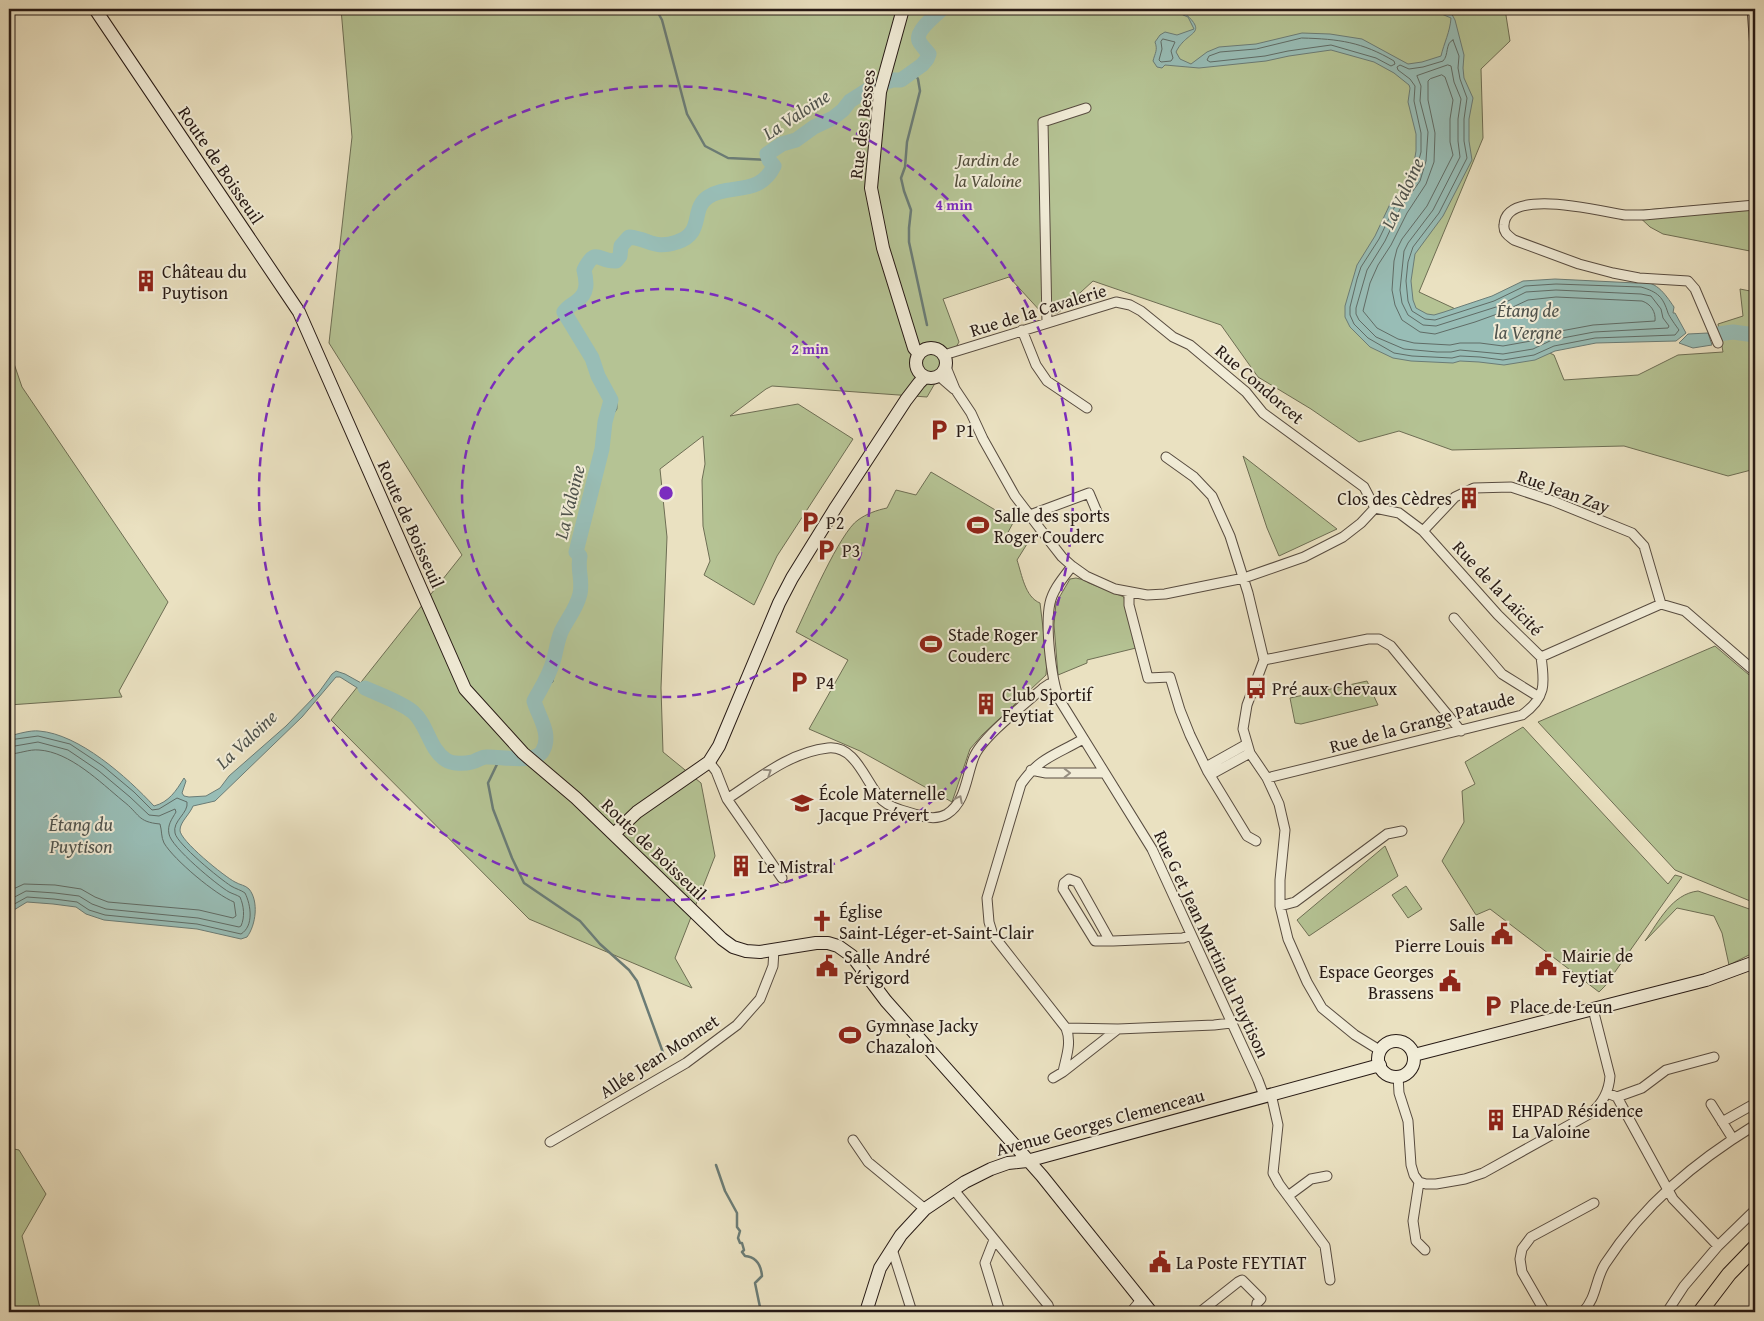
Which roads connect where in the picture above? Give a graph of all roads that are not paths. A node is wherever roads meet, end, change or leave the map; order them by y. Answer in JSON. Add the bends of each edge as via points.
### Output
{"nodes":[{"id":1,"x":95,"y":9,"type":"edge"},
{"id":2,"x":903,"y":9,"type":"edge"},
{"id":3,"x":1752,"y":9,"type":"edge"},
{"id":4,"x":1755,"y":48,"type":"edge"},
{"id":5,"x":1086,"y":108,"type":"dead end"},
{"id":6,"x":1755,"y":205,"type":"edge"},
{"id":7,"x":1140,"y":311,"type":"joint"},
{"id":8,"x":1047,"y":323,"type":"junction"},
{"id":9,"x":1022,"y":330,"type":"junction"},
{"id":10,"x":1718,"y":343,"type":"dead end"},
{"id":11,"x":922,"y":356,"type":"junction"},
{"id":12,"x":943,"y":366,"type":"junction"},
{"id":13,"x":926,"y":377,"type":"junction"},
{"id":14,"x":906,"y":400,"type":"junction"},
{"id":15,"x":1088,"y":408,"type":"dead end"},
{"id":16,"x":1166,"y":457,"type":"dead end"},
{"id":17,"x":1375,"y":508,"type":"junction"},
{"id":18,"x":1097,"y":512,"type":"dead end"},
{"id":19,"x":1030,"y":515,"type":"junction"},
{"id":20,"x":1423,"y":530,"type":"junction"},
{"id":21,"x":1072,"y":566,"type":"junction"},
{"id":22,"x":1244,"y":578,"type":"junction"},
{"id":23,"x":1130,"y":592,"type":"junction"},
{"id":24,"x":1661,"y":604,"type":"junction"},
{"id":25,"x":1454,"y":618,"type":"dead end"},
{"id":26,"x":1541,"y":657,"type":"junction"},
{"id":27,"x":1264,"y":660,"type":"junction"},
{"id":28,"x":1755,"y":670,"type":"edge"},
{"id":29,"x":1053,"y":684,"type":"junction"},
{"id":30,"x":1540,"y":697,"type":"junction"},
{"id":31,"x":1461,"y":731,"type":"junction"},
{"id":32,"x":1083,"y":740,"type":"junction"},
{"id":33,"x":1248,"y":748,"type":"junction"},
{"id":34,"x":709,"y":762,"type":"junction"},
{"id":35,"x":1031,"y":770,"type":"junction"},
{"id":36,"x":1208,"y":771,"type":"junction"},
{"id":37,"x":1104,"y":773,"type":"junction"},
{"id":38,"x":1267,"y":778,"type":"junction"},
{"id":39,"x":727,"y":798,"type":"junction"},
{"id":40,"x":1402,"y":832,"type":"dead end"},
{"id":41,"x":614,"y":834,"type":"junction"},
{"id":42,"x":1256,"y":842,"type":"dead end"},
{"id":43,"x":782,"y":878,"type":"dead end"},
{"id":44,"x":1280,"y":906,"type":"junction"},
{"id":45,"x":1191,"y":935,"type":"junction"},
{"id":46,"x":1110,"y":941,"type":"junction"},
{"id":47,"x":774,"y":950,"type":"junction"},
{"id":48,"x":1755,"y":962,"type":"edge"},
{"id":49,"x":1593,"y":1009,"type":"junction"},
{"id":50,"x":1231,"y":1023,"type":"junction"},
{"id":51,"x":1066,"y":1028,"type":"junction"},
{"id":52,"x":1118,"y":1029,"type":"junction"},
{"id":53,"x":1380,"y":1051,"type":"junction"},
{"id":54,"x":1414,"y":1055,"type":"junction"},
{"id":55,"x":1714,"y":1057,"type":"dead end"},
{"id":56,"x":1380,"y":1065,"type":"junction"},
{"id":57,"x":1063,"y":1072,"type":"junction"},
{"id":58,"x":1398,"y":1076,"type":"junction"},
{"id":59,"x":1054,"y":1078,"type":"dead end"},
{"id":60,"x":1607,"y":1093,"type":"junction"},
{"id":61,"x":1267,"y":1095,"type":"junction"},
{"id":62,"x":1617,"y":1097,"type":"junction"},
{"id":63,"x":1711,"y":1104,"type":"dead end"},
{"id":64,"x":1754,"y":1104,"type":"edge"},
{"id":65,"x":1722,"y":1122,"type":"junction"},
{"id":66,"x":1755,"y":1125,"type":"edge"},
{"id":67,"x":1733,"y":1139,"type":"junction"},
{"id":68,"x":854,"y":1140,"type":"dead end"},
{"id":69,"x":550,"y":1142,"type":"dead end"},
{"id":70,"x":1027,"y":1161,"type":"junction"},
{"id":71,"x":1327,"y":1176,"type":"dead end"},
{"id":72,"x":1419,"y":1182,"type":"junction"},
{"id":73,"x":1668,"y":1188,"type":"junction"},
{"id":74,"x":954,"y":1190,"type":"junction"},
{"id":75,"x":1288,"y":1196,"type":"junction"},
{"id":76,"x":1594,"y":1203,"type":"dead end"},
{"id":77,"x":926,"y":1209,"type":"junction"},
{"id":78,"x":1755,"y":1210,"type":"edge"},
{"id":79,"x":994,"y":1240,"type":"junction"},
{"id":80,"x":1718,"y":1246,"type":"junction"},
{"id":81,"x":1755,"y":1247,"type":"edge"},
{"id":82,"x":892,"y":1249,"type":"junction"},
{"id":83,"x":1425,"y":1250,"type":"dead end"},
{"id":84,"x":1330,"y":1280,"type":"dead end"},
{"id":85,"x":1141,"y":1300,"type":"junction"},
{"id":86,"x":866,"y":1312,"type":"edge"},
{"id":87,"x":912,"y":1312,"type":"edge"},
{"id":88,"x":1000,"y":1312,"type":"edge"},
{"id":89,"x":1050,"y":1312,"type":"edge"},
{"id":90,"x":1131,"y":1312,"type":"edge"},
{"id":91,"x":1151,"y":1312,"type":"edge"},
{"id":92,"x":1200,"y":1312,"type":"edge"},
{"id":93,"x":1256,"y":1312,"type":"edge"},
{"id":94,"x":1545,"y":1312,"type":"edge"},
{"id":95,"x":1583,"y":1312,"type":"edge"},
{"id":96,"x":1667,"y":1312,"type":"edge"},
{"id":97,"x":1700,"y":1312,"type":"edge"}],
"edges":[{"from":1,"to":41,"type":"main road","name":"Route de Boisseuil","via":[[299,312],[465,689],[523,753]]},
{"from":2,"to":11,"type":"main road","name":"Rue des Besses","via":[[880,92],[871,188],[883,248],[908,331]]},
{"from":3,"to":4,"type":"street"},
{"from":5,"to":8,"type":"street","via":[[1043,122]]},
{"from":6,"to":10,"type":"street","via":[[1626,215],[1545,203],[1531,204],[1509,214],[1504,225],[1504,230],[1514,240],[1579,264],[1639,278],[1688,281],[1696,289]]},
{"from":7,"to":8,"type":"street","name":"Rue de la Cavalerie","via":[[1116,302]]},
{"from":7,"to":17,"type":"street","name":"Rue Condorcet","via":[[1173,338],[1190,345],[1246,392],[1263,413],[1364,487]]},
{"from":8,"to":9,"type":"street","name":"Rue de la Cavalerie"},
{"from":9,"to":12,"type":"street","name":"Rue de la Cavalerie"},
{"from":9,"to":15,"type":"street","via":[[1046,381]]},
{"from":11,"to":12,"type":"main road","via":[[938,349]]},
{"from":11,"to":13,"type":"main road","via":[[918,371]]},
{"from":11,"to":14,"type":"main road"},
{"from":12,"to":13,"type":"main road","via":[[930,378]]},
{"from":12,"to":19,"type":"street","via":[[1015,496]]},
{"from":13,"to":14,"type":"main road"},
{"from":14,"to":34,"type":"main road","via":[[792,578],[719,746]]},
{"from":16,"to":22,"type":"street","via":[[1194,477],[1212,496]]},
{"from":17,"to":20,"type":"street","name":"Rue de la Laïcité","via":[[1399,513]]},
{"from":17,"to":22,"type":"street","via":[[1343,537],[1304,557]]},
{"from":18,"to":19,"type":"street","via":[[1089,493]]},
{"from":19,"to":21,"type":"street"},
{"from":20,"to":24,"type":"street","name":"Rue Jean Zay","via":[[1455,497],[1474,488],[1511,487],[1632,533],[1644,546]]},
{"from":20,"to":26,"type":"street","name":"Rue de la Laïcité","via":[[1498,615]]},
{"from":21,"to":23,"type":"street","via":[[1086,576]]},
{"from":21,"to":29,"type":"street","name":"Rue G et Jean Martin du Puytison","via":[[1050,602],[1048,623]]},
{"from":22,"to":23,"type":"street","via":[[1165,594]]},
{"from":22,"to":27,"type":"street"},
{"from":23,"to":36,"type":"street","via":[[1130,605],[1148,678],[1170,677],[1180,710]]},
{"from":24,"to":26,"type":"street","name":"Rue de la Laïcité"},
{"from":24,"to":28,"type":"street","via":[[1685,611]]},
{"from":25,"to":30,"type":"street","via":[[1502,674]]},
{"from":26,"to":30,"type":"street","name":"Rue de la Grange Pataude","via":[[1544,678]]},
{"from":27,"to":31,"type":"street","via":[[1379,639],[1391,646]]},
{"from":27,"to":33,"type":"street","via":[[1247,705],[1244,728]]},
{"from":29,"to":32,"type":"street","name":"Rue G et Jean Martin du Puytison"},
{"from":39,"to":29,"type":"street","one_way":true,"via":[[783,762],[829,748],[853,758],[881,798],[893,807],[929,818],[946,815],[958,803],[974,756],[983,743],[1043,688]]},
{"from":30,"to":31,"type":"street","name":"Rue de la Grange Pataude","via":[[1522,715]]},
{"from":31,"to":38,"type":"street","name":"Rue de la Grange Pataude"},
{"from":32,"to":35,"type":"street"},
{"from":32,"to":37,"type":"street","name":"Rue G et Jean Martin du Puytison"},
{"from":33,"to":36,"type":"street"},
{"from":33,"to":38,"type":"street"},
{"from":34,"to":39,"type":"street"},
{"from":34,"to":41,"type":"main road","via":[[637,812]]},
{"from":35,"to":37,"type":"street","one_way":true},
{"from":35,"to":51,"type":"street","via":[[1022,784],[989,887],[987,909],[993,935]]},
{"from":36,"to":42,"type":"street","via":[[1247,836]]},
{"from":37,"to":45,"type":"street","name":"Rue G et Jean Martin du Puytison","via":[[1152,848]]},
{"from":38,"to":44,"type":"street","via":[[1279,804],[1285,830]]},
{"from":39,"to":43,"type":"street"},
{"from":40,"to":44,"type":"street","via":[[1387,834],[1295,902]]},
{"from":41,"to":47,"type":"main road","name":"Route de Boisseuil","via":[[722,939],[746,951]]},
{"from":44,"to":53,"type":"street","via":[[1288,938],[1322,1008]]},
{"from":45,"to":46,"type":"street"},
{"from":45,"to":50,"type":"street","name":"Rue G et Jean Martin du Puytison"},
{"from":46,"to":46,"type":"street","via":[[1095,941],[1063,889],[1069,878],[1077,882]]},
{"from":47,"to":69,"type":"street","name":"Allée Jean Monnet","via":[[760,999],[737,1025],[686,1063]]},
{"from":47,"to":70,"type":"main road","name":"Route de Boisseuil","via":[[828,943],[852,956],[880,994]]},
{"from":48,"to":49,"type":"main road","via":[[1706,980]]},
{"from":49,"to":54,"type":"main road"},
{"from":49,"to":60,"type":"street","via":[[1610,1076]]},
{"from":50,"to":52,"type":"street"},
{"from":50,"to":61,"type":"street","name":"Rue G et Jean Martin du Puytison"},
{"from":51,"to":52,"type":"street"},
{"from":51,"to":57,"type":"street","via":[[1069,1046]]},
{"from":52,"to":57,"type":"street"},
{"from":53,"to":54,"type":"main road","via":[[1387,1044],[1398,1041],[1408,1046]]},
{"from":53,"to":56,"type":"main road"},
{"from":54,"to":58,"type":"main road","via":[[1409,1072]]},
{"from":55,"to":62,"type":"street","via":[[1666,1070],[1642,1088]]},
{"from":56,"to":58,"type":"main road","via":[[1387,1074]]},
{"from":56,"to":61,"type":"main road","name":"Avenue Georges Clemenceau"},
{"from":57,"to":59,"type":"street"},
{"from":58,"to":72,"type":"street","via":[[1408,1121],[1411,1165]]},
{"from":60,"to":62,"type":"street"},
{"from":60,"to":72,"type":"street","via":[[1591,1113],[1483,1172],[1436,1184]]},
{"from":61,"to":70,"type":"main road","name":"Avenue Georges Clemenceau"},
{"from":61,"to":75,"type":"street","name":"Rue G et Jean Martin du Puytison","via":[[1278,1125],[1273,1173]]},
{"from":62,"to":73,"type":"street"},
{"from":63,"to":65,"type":"street"},
{"from":64,"to":65,"type":"street"},
{"from":65,"to":67,"type":"street"},
{"from":66,"to":67,"type":"street"},
{"from":67,"to":73,"type":"street"},
{"from":68,"to":77,"type":"street","via":[[868,1162]]},
{"from":70,"to":74,"type":"main road","name":"Avenue Georges Clemenceau","via":[[1008,1162]]},
{"from":70,"to":85,"type":"main road","name":"Route de Boisseuil"},
{"from":71,"to":75,"type":"street","via":[[1311,1179]]},
{"from":72,"to":83,"type":"street","via":[[1413,1221],[1416,1241]]},
{"from":73,"to":80,"type":"street","via":[[1673,1199]]},
{"from":73,"to":95,"type":"street","via":[[1604,1266],[1590,1304]]},
{"from":74,"to":77,"type":"main road","name":"Avenue Georges Clemenceau"},
{"from":74,"to":79,"type":"street"},
{"from":75,"to":84,"type":"street","name":"Rue G et Jean Martin du Puytison","via":[[1324,1246]]},
{"from":76,"to":94,"type":"street","via":[[1531,1237],[1522,1249],[1522,1272]]},
{"from":77,"to":82,"type":"main road","name":"Avenue Georges Clemenceau"},
{"from":78,"to":80,"type":"street"},
{"from":79,"to":88,"type":"street","via":[[986,1263]]},
{"from":79,"to":89,"type":"street","via":[[1048,1305]]},
{"from":80,"to":96,"type":"street"},
{"from":81,"to":97,"type":"main road"},
{"from":82,"to":86,"type":"main road","name":"Avenue Georges Clemenceau","via":[[880,1268]]},
{"from":82,"to":87,"type":"street"},
{"from":85,"to":90,"type":"street"},
{"from":85,"to":91,"type":"main road","name":"Route de Boisseuil"},
{"from":92,"to":93,"type":"street","via":[[1242,1280],[1261,1299]]}]}
